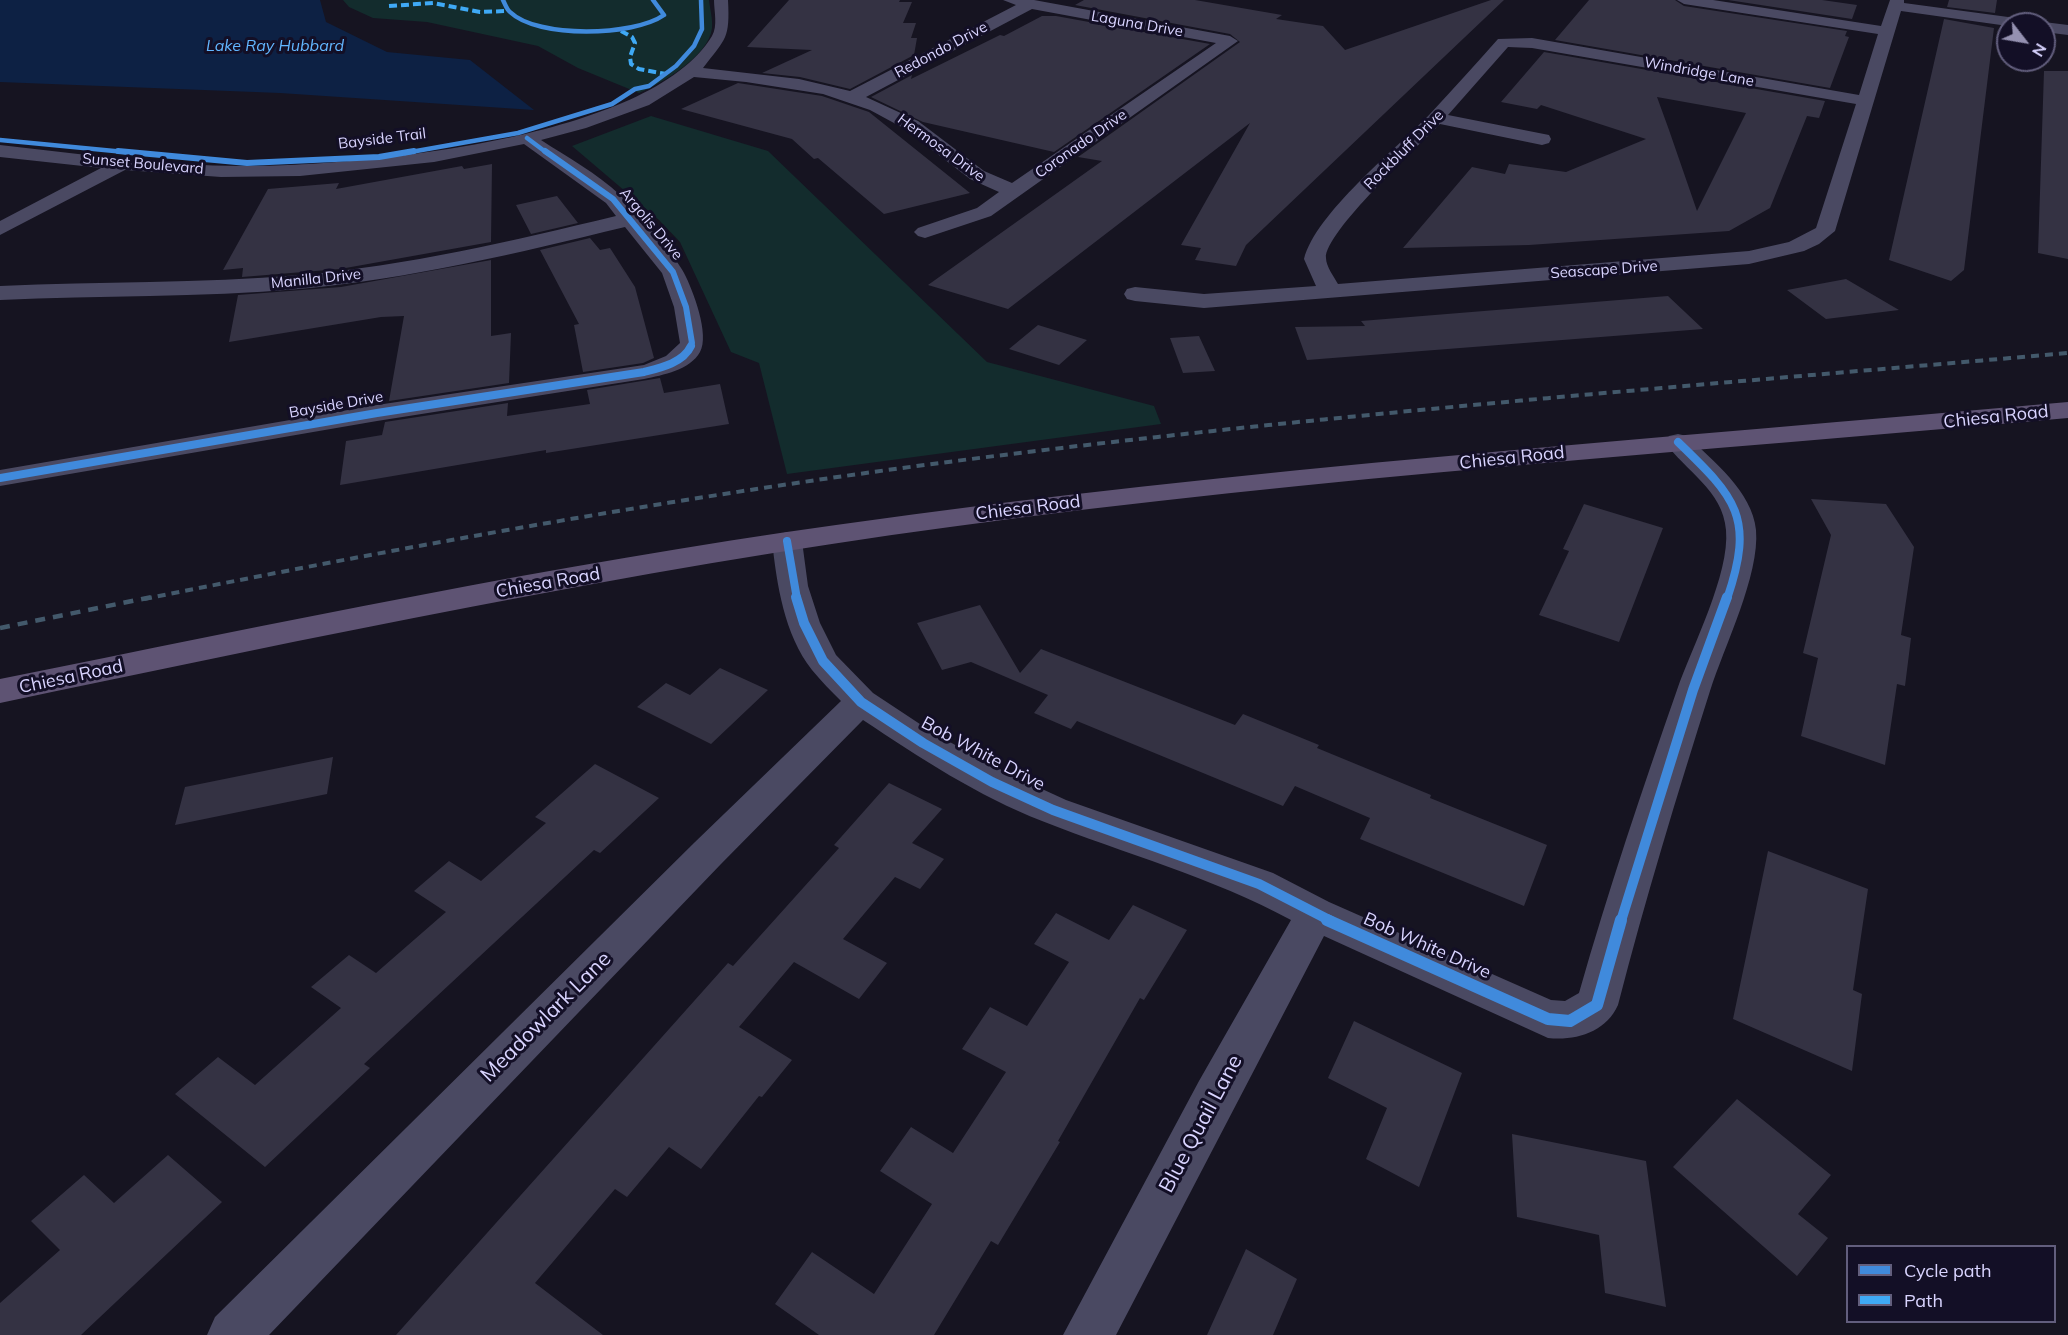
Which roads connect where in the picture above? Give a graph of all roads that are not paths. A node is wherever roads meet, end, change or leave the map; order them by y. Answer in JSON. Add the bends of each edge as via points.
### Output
{"nodes":[{"id":1,"x":720,"y":0,"type":"edge"},
{"id":2,"x":1010,"y":0,"type":"edge"},
{"id":3,"x":1684,"y":0,"type":"edge"},
{"id":4,"x":1896,"y":3,"type":"edge"},
{"id":5,"x":1030,"y":4,"type":"junction"},
{"id":6,"x":1996,"y":20,"type":"edge"},
{"id":7,"x":1886,"y":31,"type":"junction"},
{"id":8,"x":1230,"y":41,"type":"joint"},
{"id":9,"x":1533,"y":43,"type":"joint"},
{"id":10,"x":692,"y":72,"type":"junction"},
{"id":11,"x":852,"y":97,"type":"junction"},
{"id":12,"x":1866,"y":101,"type":"junction"},
{"id":13,"x":1436,"y":118,"type":"junction"},
{"id":14,"x":527,"y":138,"type":"junction"},
{"id":15,"x":1542,"y":139,"type":"dead end"},
{"id":16,"x":0,"y":151,"type":"edge"},
{"id":17,"x":124,"y":163,"type":"junction"},
{"id":18,"x":1015,"y":190,"type":"junction"},
{"id":19,"x":627,"y":220,"type":"junction"},
{"id":20,"x":0,"y":229,"type":"edge"},
{"id":21,"x":925,"y":232,"type":"dead end"},
{"id":22,"x":1329,"y":290,"type":"junction"},
{"id":23,"x":0,"y":293,"type":"edge"},
{"id":24,"x":1135,"y":294,"type":"dead end"},
{"id":25,"x":675,"y":361,"type":"joint"},
{"id":26,"x":2068,"y":410,"type":"edge"},
{"id":27,"x":1678,"y":442,"type":"junction"},
{"id":28,"x":0,"y":478,"type":"edge"},
{"id":29,"x":787,"y":541,"type":"junction"},
{"id":30,"x":0,"y":691,"type":"edge"},
{"id":31,"x":861,"y":702,"type":"junction"},
{"id":32,"x":1315,"y":914,"type":"junction"},
{"id":33,"x":233,"y":1335,"type":"edge"},
{"id":34,"x":1089,"y":1335,"type":"edge"}],
"edges":[{"from":1,"to":10,"type":"street","name":"Sunset Boulevard","via":[[721,34]]},
{"from":2,"to":5,"type":"street","name":"Laguna Drive"},
{"from":3,"to":7,"type":"street"},
{"from":4,"to":6,"type":"street"},
{"from":4,"to":7,"type":"street","name":"Seascape Drive"},
{"from":5,"to":8,"type":"street","name":"Laguna Drive"},
{"from":5,"to":11,"type":"street","name":"Redondo Drive"},
{"from":7,"to":12,"type":"street","name":"Seascape Drive"},
{"from":8,"to":18,"type":"street","name":"Coronado Drive"},
{"from":9,"to":12,"type":"street","name":"Windridge Lane"},
{"from":9,"to":13,"type":"street","name":"Rockbluff Drive","via":[[1503,42]]},
{"from":10,"to":11,"type":"street","name":"Hermosa Drive","via":[[799,84]]},
{"from":10,"to":14,"type":"street","name":"Sunset Boulevard","via":[[622,108]]},
{"from":11,"to":18,"type":"street","name":"Hermosa Drive","via":[[901,118],[983,179]]},
{"from":12,"to":22,"type":"street","name":"Seascape Drive","via":[[1825,231],[1790,250],[1700,263]]},
{"from":13,"to":15,"type":"street"},
{"from":13,"to":22,"type":"street","name":"Rockbluff Drive","via":[[1364,189],[1319,243],[1316,259]]},
{"from":14,"to":17,"type":"street","name":"Sunset Boulevard","via":[[431,158],[320,170],[221,171]]},
{"from":14,"to":19,"type":"street","name":"Argolis Drive","via":[[613,199]]},
{"from":16,"to":17,"type":"street","name":"Sunset Boulevard"},
{"from":17,"to":20,"type":"street"},
{"from":18,"to":21,"type":"street","name":"Coronado Drive","via":[[974,217]]},
{"from":19,"to":23,"type":"street","name":"Manilla Drive","via":[[496,252],[380,273],[218,288],[77,288]]},
{"from":19,"to":25,"type":"street","name":"Argolis Drive","via":[[673,272],[686,307],[692,343],[688,352]]},
{"from":22,"to":24,"type":"street","name":"Seascape Drive","via":[[1204,301]]},
{"from":25,"to":28,"type":"street","name":"Bayside Drive","via":[[644,372]]},
{"from":26,"to":27,"type":"main road","name":"Chiesa Road"},
{"from":27,"to":29,"type":"main road","name":"Chiesa Road","via":[[1127,496]]},
{"from":27,"to":32,"type":"street","name":"Bob White Drive","via":[[1732,501],[1741,530],[1722,615],[1635,873],[1598,1005],[1570,1021],[1548,1019]]},
{"from":29,"to":30,"type":"main road","name":"Chiesa Road","via":[[388,612]]},
{"from":29,"to":31,"type":"street","name":"Bob White Drive","via":[[793,586],[804,623],[823,661]]},
{"from":31,"to":32,"type":"street","name":"Bob White Drive","via":[[993,782],[1122,837],[1259,884]]},
{"from":31,"to":33,"type":"street","name":"Meadowlark Lane"},
{"from":32,"to":34,"type":"street","name":"Blue Quail Lane"}]}
